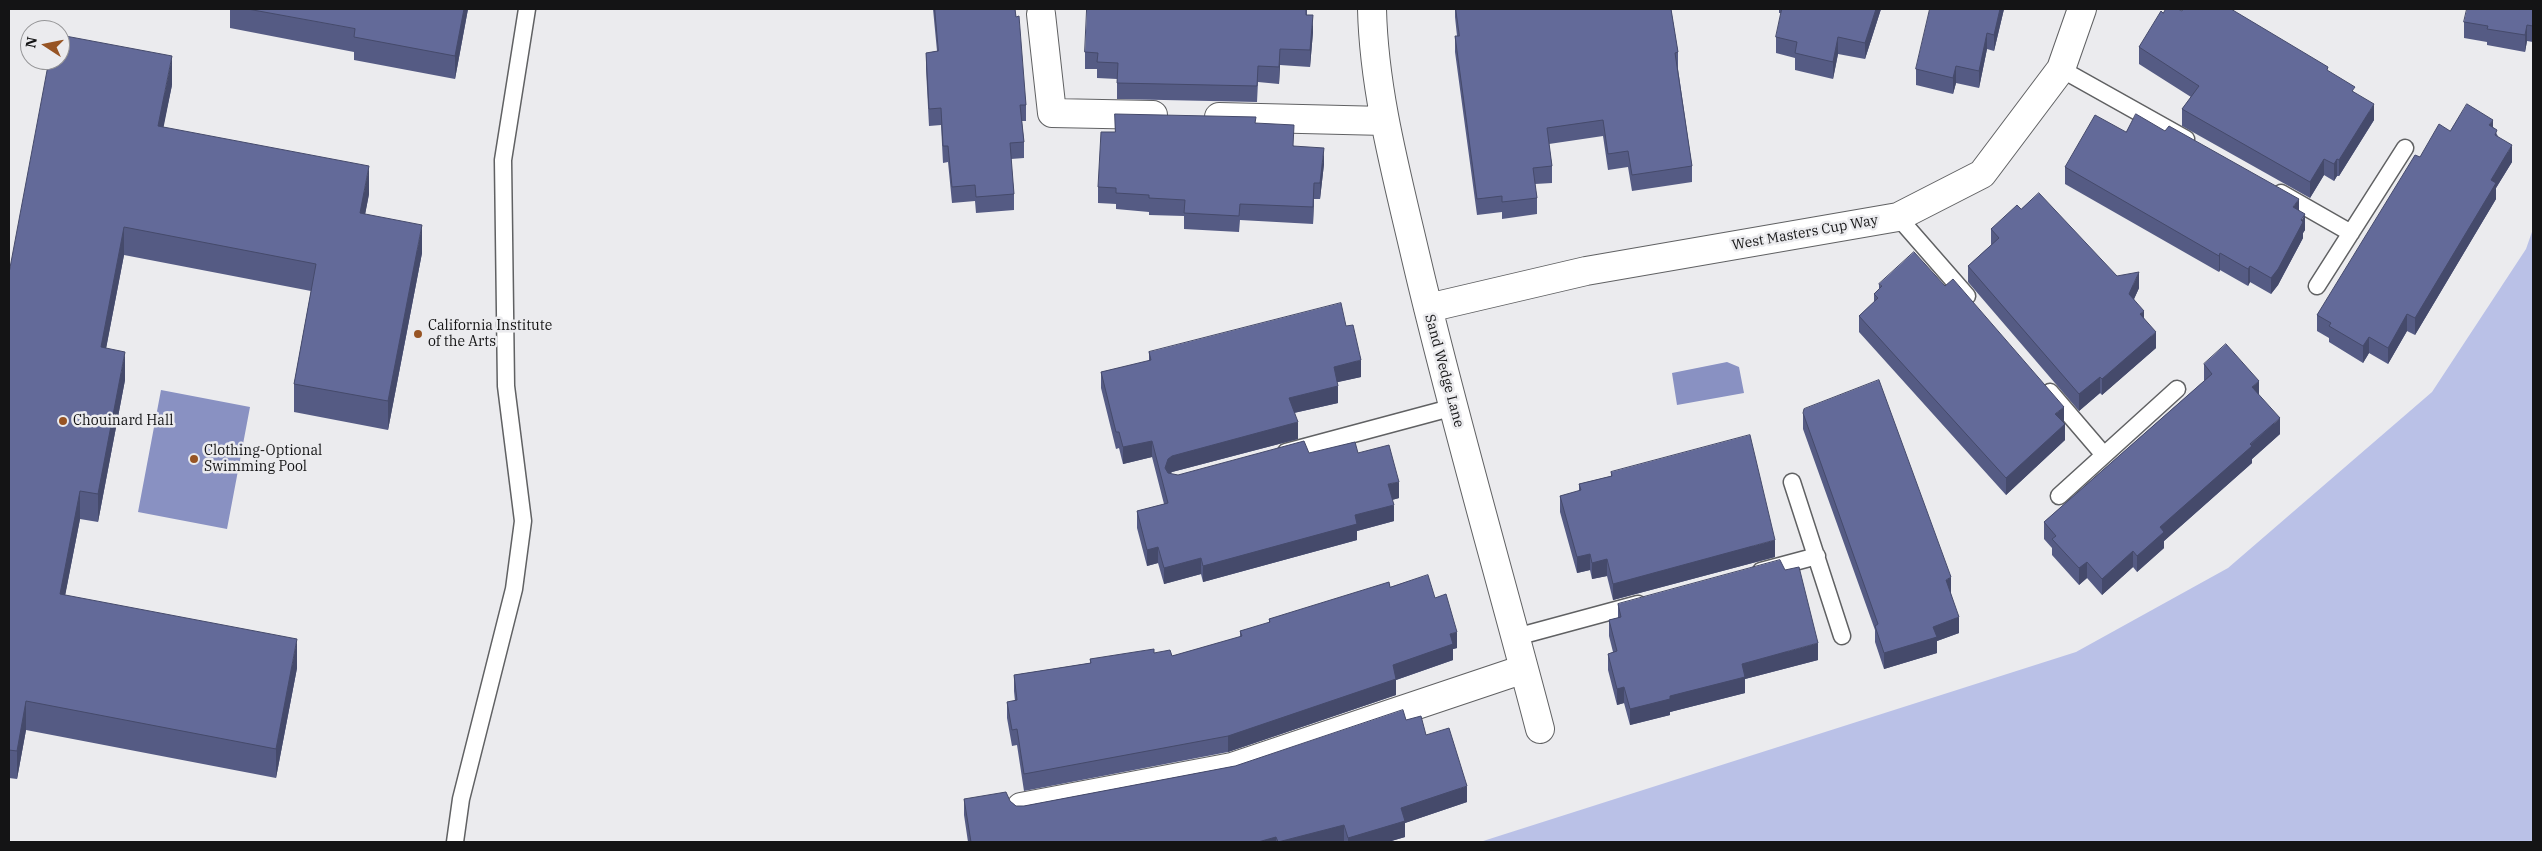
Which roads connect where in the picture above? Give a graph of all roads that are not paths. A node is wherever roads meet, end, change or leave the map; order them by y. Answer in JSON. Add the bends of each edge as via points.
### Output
{"nodes":[{"id":1,"x":527,"y":9,"type":"edge"},
{"id":2,"x":1372,"y":9,"type":"edge"},
{"id":3,"x":2082,"y":9,"type":"edge"},
{"id":4,"x":1041,"y":14,"type":"dead end"},
{"id":5,"x":2062,"y":69,"type":"junction"},
{"id":6,"x":1385,"y":121,"type":"junction"},
{"id":7,"x":2198,"y":146,"type":"edge"},
{"id":8,"x":2405,"y":148,"type":"dead end"},
{"id":9,"x":2266,"y":185,"type":"edge"},
{"id":10,"x":1898,"y":217,"type":"junction"},
{"id":11,"x":2351,"y":233,"type":"junction"},
{"id":12,"x":2317,"y":286,"type":"dead end"},
{"id":13,"x":1975,"y":306,"type":"edge"},
{"id":14,"x":1428,"y":308,"type":"junction"},
{"id":15,"x":2040,"y":381,"type":"edge"},
{"id":16,"x":2177,"y":388,"type":"dead end"},
{"id":17,"x":1454,"y":407,"type":"junction"},
{"id":18,"x":2104,"y":455,"type":"junction"},
{"id":19,"x":1271,"y":456,"type":"edge"},
{"id":20,"x":1792,"y":482,"type":"dead end"},
{"id":21,"x":2059,"y":496,"type":"dead end"},
{"id":22,"x":1816,"y":556,"type":"junction"},
{"id":23,"x":1741,"y":576,"type":"edge"},
{"id":24,"x":1657,"y":599,"type":"edge"},
{"id":25,"x":1842,"y":636,"type":"dead end"},
{"id":26,"x":1516,"y":637,"type":"junction"},
{"id":27,"x":1524,"y":669,"type":"junction"},
{"id":28,"x":1540,"y":729,"type":"dead end"},
{"id":29,"x":1021,"y":806,"type":"edge"},
{"id":30,"x":455,"y":842,"type":"edge"}],
"edges":[{"from":1,"to":30,"type":"lane","via":[[503,160],[506,386],[523,521],[514,589],[461,799]]},
{"from":2,"to":6,"type":"street","name":"Sand Wedge Lane"},
{"from":3,"to":5,"type":"street","name":"West Masters Cup Way"},
{"from":4,"to":6,"type":"street","via":[[1052,112]]},
{"from":5,"to":7,"type":"lane"},
{"from":5,"to":10,"type":"street","name":"West Masters Cup Way","via":[[1982,174]]},
{"from":6,"to":14,"type":"street","name":"Sand Wedge Lane"},
{"from":8,"to":11,"type":"lane"},
{"from":9,"to":11,"type":"lane"},
{"from":10,"to":13,"type":"lane"},
{"from":10,"to":14,"type":"street","name":"West Masters Cup Way","via":[[1586,270]]},
{"from":11,"to":12,"type":"lane"},
{"from":14,"to":17,"type":"street","name":"Sand Wedge Lane"},
{"from":15,"to":18,"type":"lane"},
{"from":16,"to":18,"type":"lane"},
{"from":17,"to":19,"type":"lane"},
{"from":17,"to":26,"type":"street","name":"Sand Wedge Lane"},
{"from":18,"to":21,"type":"lane"},
{"from":20,"to":22,"type":"lane"},
{"from":22,"to":23,"type":"lane"},
{"from":22,"to":25,"type":"lane"},
{"from":24,"to":26,"type":"lane"},
{"from":26,"to":27,"type":"street","name":"Sand Wedge Lane"},
{"from":27,"to":28,"type":"street","name":"Sand Wedge Lane"},
{"from":27,"to":29,"type":"street","via":[[1232,767]]}]}
